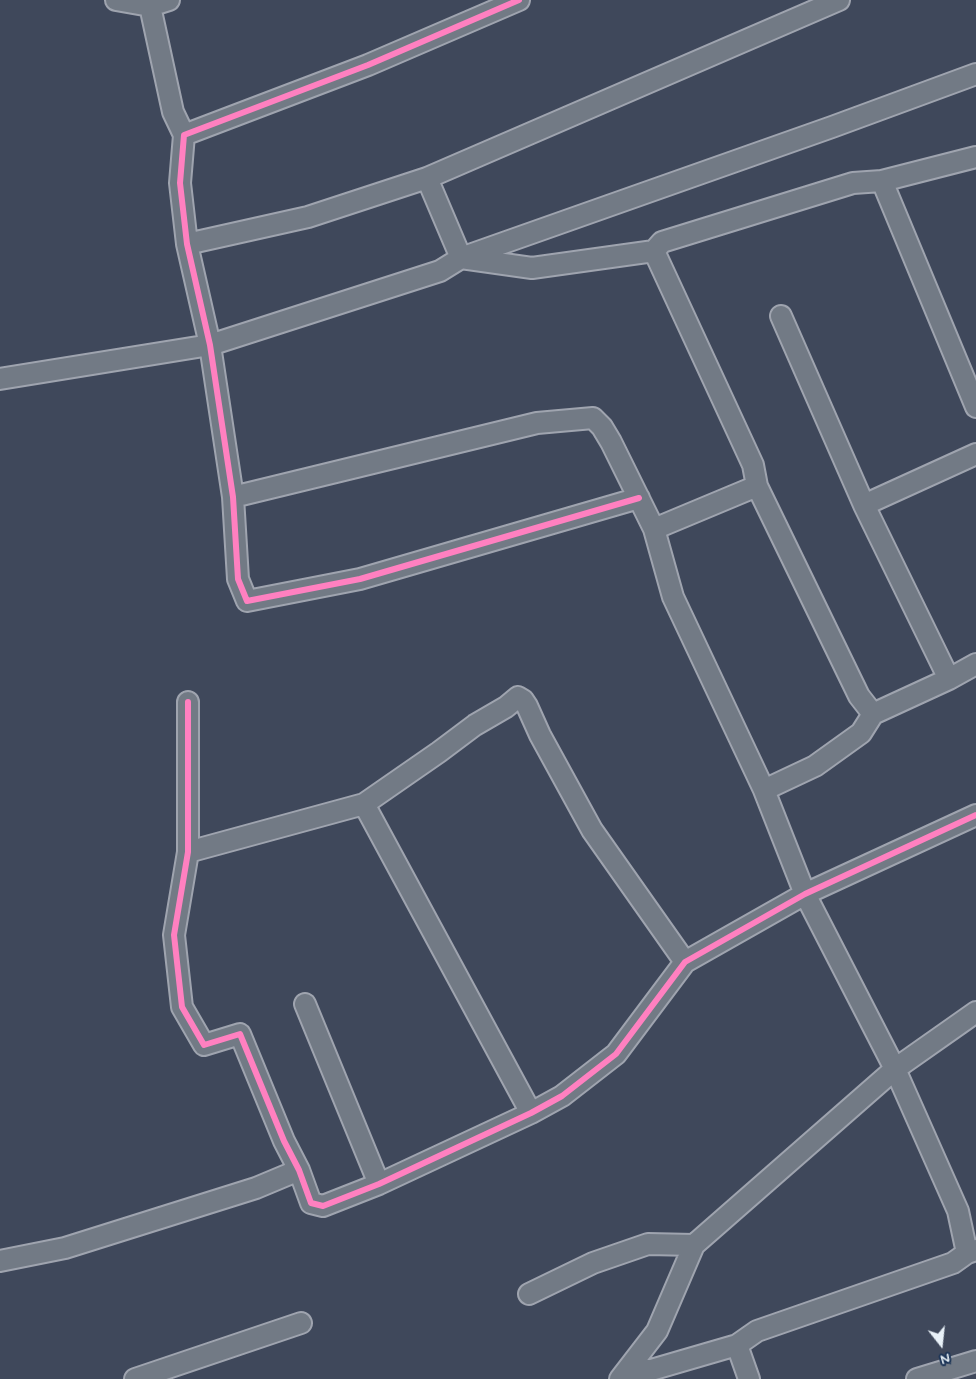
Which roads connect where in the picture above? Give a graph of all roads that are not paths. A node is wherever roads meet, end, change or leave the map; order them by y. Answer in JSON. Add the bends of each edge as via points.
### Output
{"nodes":[{"id":1,"x":116,"y":0,"type":"edge"},
{"id":2,"x":169,"y":0,"type":"edge"},
{"id":3,"x":519,"y":0,"type":"edge"},
{"id":4,"x":839,"y":0,"type":"edge"},
{"id":5,"x":150,"y":6,"type":"junction"},
{"id":6,"x":976,"y":74,"type":"edge"},
{"id":7,"x":184,"y":135,"type":"junction"},
{"id":8,"x":976,"y":157,"type":"edge"},
{"id":9,"x":427,"y":178,"type":"junction"},
{"id":10,"x":882,"y":181,"type":"junction"},
{"id":11,"x":187,"y":244,"type":"junction"},
{"id":12,"x":654,"y":251,"type":"junction"},
{"id":13,"x":461,"y":258,"type":"junction"},
{"id":14,"x":781,"y":316,"type":"dead end"},
{"id":15,"x":210,"y":345,"type":"junction"},
{"id":16,"x":0,"y":379,"type":"edge"},
{"id":17,"x":976,"y":407,"type":"edge"},
{"id":18,"x":976,"y":454,"type":"edge"},
{"id":19,"x":757,"y":486,"type":"junction"},
{"id":20,"x":233,"y":497,"type":"junction"},
{"id":21,"x":639,"y":498,"type":"junction"},
{"id":22,"x":864,"y":505,"type":"junction"},
{"id":23,"x":654,"y":529,"type":"junction"},
{"id":24,"x":976,"y":664,"type":"edge"},
{"id":25,"x":949,"y":679,"type":"junction"},
{"id":26,"x":188,"y":702,"type":"dead end"},
{"id":27,"x":873,"y":714,"type":"junction"},
{"id":28,"x":764,"y":790,"type":"junction"},
{"id":29,"x":364,"y":804,"type":"junction"},
{"id":30,"x":976,"y":815,"type":"edge"},
{"id":31,"x":188,"y":852,"type":"junction"},
{"id":32,"x":805,"y":894,"type":"junction"},
{"id":33,"x":685,"y":962,"type":"junction"},
{"id":34,"x":305,"y":1004,"type":"dead end"},
{"id":35,"x":976,"y":1012,"type":"edge"},
{"id":36,"x":895,"y":1069,"type":"junction"},
{"id":37,"x":531,"y":1113,"type":"junction"},
{"id":38,"x":299,"y":1170,"type":"junction"},
{"id":39,"x":379,"y":1184,"type":"junction"},
{"id":40,"x":694,"y":1245,"type":"junction"},
{"id":41,"x":972,"y":1251,"type":"edge"},
{"id":42,"x":0,"y":1261,"type":"edge"},
{"id":43,"x":529,"y":1294,"type":"dead end"},
{"id":44,"x":301,"y":1323,"type":"dead end"},
{"id":45,"x":737,"y":1345,"type":"junction"},
{"id":46,"x":976,"y":1361,"type":"edge"},
{"id":47,"x":625,"y":1374,"type":"edge"},
{"id":48,"x":135,"y":1379,"type":"edge"},
{"id":49,"x":749,"y":1379,"type":"edge"},
{"id":50,"x":917,"y":1379,"type":"edge"}],
"edges":[{"from":1,"to":5,"type":"street"},
{"from":2,"to":5,"type":"street"},
{"from":3,"to":7,"type":"street","via":[[368,65]]},
{"from":4,"to":9,"type":"street"},
{"from":5,"to":7,"type":"street","via":[[173,112]]},
{"from":6,"to":13,"type":"street"},
{"from":7,"to":11,"type":"street","via":[[180,183]]},
{"from":8,"to":10,"type":"street"},
{"from":9,"to":11,"type":"street","via":[[308,217]]},
{"from":9,"to":13,"type":"street"},
{"from":10,"to":12,"type":"street","via":[[853,183],[662,242]]},
{"from":10,"to":17,"type":"street"},
{"from":11,"to":15,"type":"street"},
{"from":12,"to":13,"type":"street","via":[[532,268]]},
{"from":12,"to":19,"type":"street","via":[[753,465]]},
{"from":13,"to":15,"type":"street","via":[[440,271]]},
{"from":14,"to":22,"type":"street"},
{"from":15,"to":16,"type":"street"},
{"from":15,"to":20,"type":"street"},
{"from":18,"to":22,"type":"street"},
{"from":19,"to":23,"type":"street"},
{"from":19,"to":27,"type":"street","via":[[859,696]]},
{"from":20,"to":21,"type":"street","via":[[537,423],[593,418],[611,442]]},
{"from":20,"to":21,"type":"street","via":[[238,579],[247,601],[360,579]]},
{"from":21,"to":23,"type":"street"},
{"from":22,"to":25,"type":"street"},
{"from":23,"to":28,"type":"street","via":[[673,597]]},
{"from":24,"to":25,"type":"street"},
{"from":25,"to":27,"type":"street"},
{"from":26,"to":31,"type":"street"},
{"from":27,"to":28,"type":"street","via":[[860,733],[815,766]]},
{"from":28,"to":32,"type":"street"},
{"from":29,"to":31,"type":"street"},
{"from":29,"to":33,"type":"street","via":[[518,697],[527,706],[592,830]]},
{"from":29,"to":37,"type":"street"},
{"from":30,"to":32,"type":"street"},
{"from":31,"to":38,"type":"street","via":[[174,935],[182,1007],[204,1045],[240,1034]]},
{"from":32,"to":33,"type":"street"},
{"from":32,"to":36,"type":"street"},
{"from":33,"to":37,"type":"street","via":[[616,1054],[562,1096]]},
{"from":34,"to":39,"type":"street"},
{"from":35,"to":36,"type":"street"},
{"from":36,"to":40,"type":"street"},
{"from":36,"to":41,"type":"street"},
{"from":37,"to":39,"type":"street"},
{"from":38,"to":39,"type":"street","via":[[311,1203],[323,1206]]},
{"from":38,"to":42,"type":"street","via":[[256,1188],[74,1245]]},
{"from":40,"to":43,"type":"street","via":[[648,1244],[593,1263]]},
{"from":40,"to":47,"type":"street","via":[[657,1331]]},
{"from":41,"to":45,"type":"street","via":[[953,1263],[757,1331]]},
{"from":44,"to":48,"type":"street"},
{"from":45,"to":47,"type":"street","via":[[651,1370]]},
{"from":45,"to":49,"type":"street"},
{"from":46,"to":50,"type":"street"}]}
